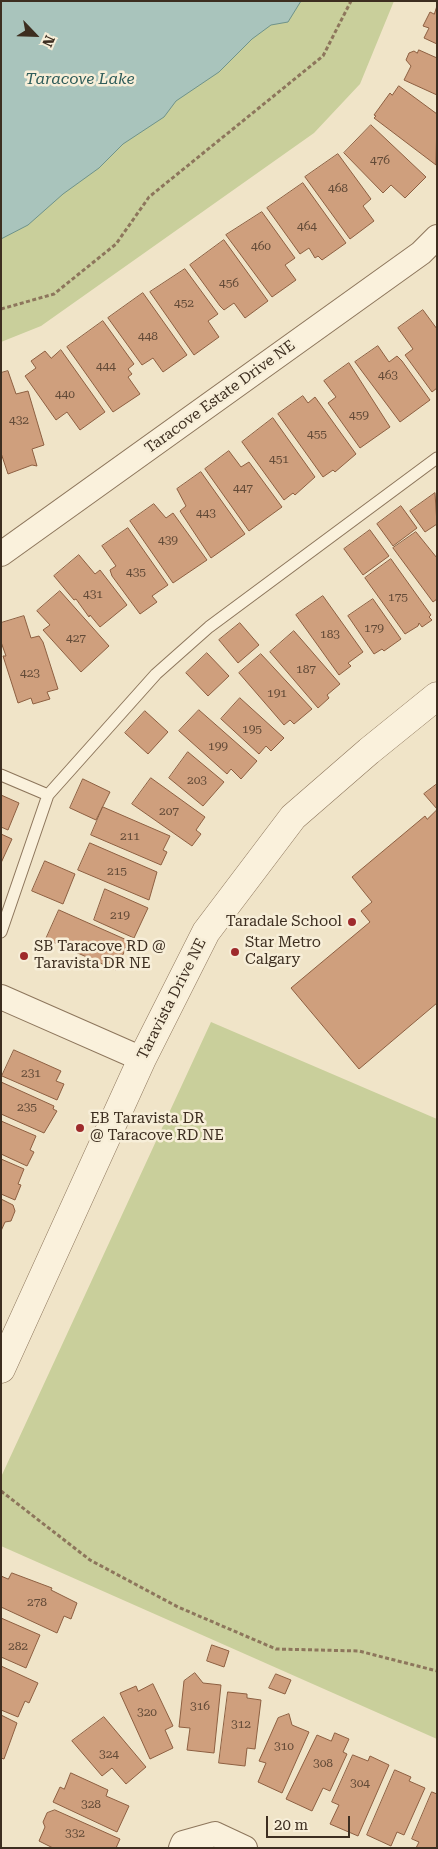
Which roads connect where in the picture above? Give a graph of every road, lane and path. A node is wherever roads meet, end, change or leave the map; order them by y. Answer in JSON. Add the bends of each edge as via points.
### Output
{"nodes":[{"id":1,"x":351,"y":1,"type":"edge"},
{"id":2,"x":437,"y":236,"type":"edge"},
{"id":3,"x":1,"y":309,"type":"edge"},
{"id":4,"x":437,"y":458,"type":"edge"},
{"id":5,"x":1,"y":554,"type":"edge"},
{"id":6,"x":437,"y":696,"type":"edge"},
{"id":7,"x":1,"y":775,"type":"edge"},
{"id":8,"x":48,"y":795,"type":"junction"},
{"id":9,"x":1,"y":932,"type":"edge"},
{"id":10,"x":1,"y":997,"type":"edge"},
{"id":11,"x":142,"y":1059,"type":"junction"},
{"id":12,"x":1,"y":1368,"type":"edge"},
{"id":13,"x":1,"y":1491,"type":"edge"},
{"id":14,"x":437,"y":1672,"type":"edge"},
{"id":15,"x":181,"y":1848,"type":"edge"},
{"id":16,"x":245,"y":1848,"type":"edge"}],
"edges":[{"from":1,"to":3,"type":"path","via":[[323,56],[149,197],[116,244],[54,294]]},
{"from":2,"to":5,"type":"street","name":"Taracove Estate Drive NE","via":[[421,253]]},
{"from":4,"to":8,"type":"lane","via":[[209,627],[156,674]]},
{"from":6,"to":11,"type":"street","name":"Taravista Drive NE","via":[[293,817],[206,932]]},
{"from":7,"to":8,"type":"lane"},
{"from":8,"to":9,"type":"lane"},
{"from":10,"to":11,"type":"street"},
{"from":11,"to":12,"type":"street","name":"Taravista Drive NE"},
{"from":13,"to":14,"type":"path","via":[[90,1560],[178,1607],[276,1649],[359,1651]]},
{"from":15,"to":16,"type":"street","via":[[183,1843],[215,1834]]}]}
